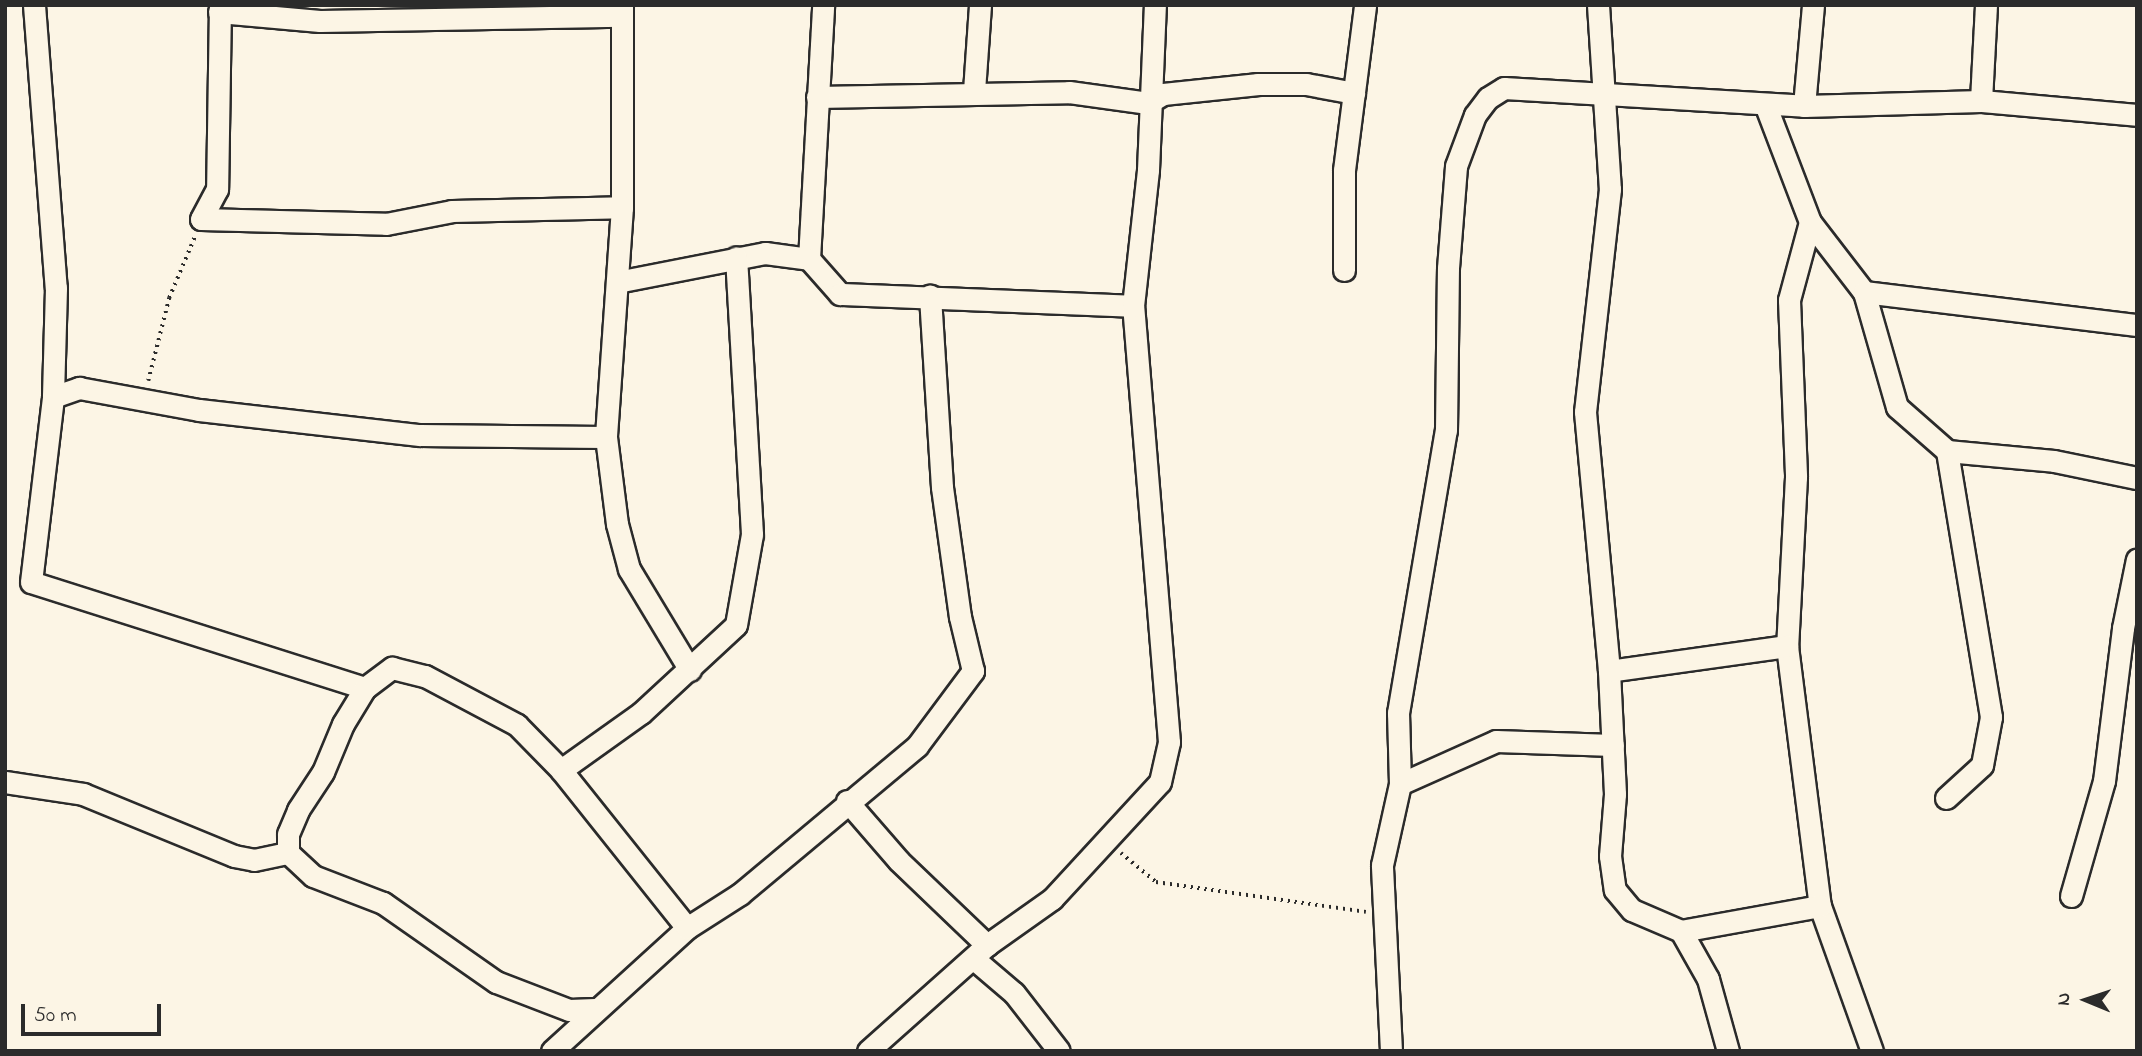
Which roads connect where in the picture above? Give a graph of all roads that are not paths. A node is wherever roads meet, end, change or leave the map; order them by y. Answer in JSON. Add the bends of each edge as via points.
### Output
{"nodes":[{"id":1,"x":34,"y":5,"type":"edge"},
{"id":2,"x":822,"y":5,"type":"edge"},
{"id":3,"x":980,"y":5,"type":"edge"},
{"id":4,"x":1154,"y":5,"type":"edge"},
{"id":5,"x":1364,"y":5,"type":"edge"},
{"id":6,"x":1598,"y":5,"type":"edge"},
{"id":7,"x":1813,"y":5,"type":"edge"},
{"id":8,"x":1986,"y":5,"type":"edge"},
{"id":9,"x":220,"y":9,"type":"edge"},
{"id":10,"x":622,"y":11,"type":"edge"},
{"id":11,"x":429,"y":12,"type":"edge"},
{"id":12,"x":974,"y":91,"type":"junction"},
{"id":13,"x":1606,"y":91,"type":"junction"},
{"id":14,"x":1354,"y":93,"type":"junction"},
{"id":15,"x":817,"y":97,"type":"junction"},
{"id":16,"x":1981,"y":101,"type":"junction"},
{"id":17,"x":1148,"y":103,"type":"junction"},
{"id":18,"x":1765,"y":104,"type":"junction"},
{"id":19,"x":1804,"y":106,"type":"junction"},
{"id":20,"x":2137,"y":114,"type":"edge"},
{"id":21,"x":622,"y":207,"type":"junction"},
{"id":22,"x":1810,"y":222,"type":"junction"},
{"id":23,"x":737,"y":257,"type":"junction"},
{"id":24,"x":809,"y":259,"type":"junction"},
{"id":25,"x":1344,"y":270,"type":"dead end"},
{"id":26,"x":617,"y":282,"type":"junction"},
{"id":27,"x":1864,"y":292,"type":"junction"},
{"id":28,"x":930,"y":295,"type":"junction"},
{"id":29,"x":1133,"y":306,"type":"junction"},
{"id":30,"x":2137,"y":325,"type":"edge"},
{"id":31,"x":53,"y":397,"type":"junction"},
{"id":32,"x":606,"y":437,"type":"junction"},
{"id":33,"x":1947,"y":451,"type":"junction"},
{"id":34,"x":2137,"y":478,"type":"edge"},
{"id":35,"x":2137,"y":559,"type":"edge"},
{"id":36,"x":1787,"y":646,"type":"junction"},
{"id":37,"x":690,"y":670,"type":"junction"},
{"id":38,"x":1609,"y":671,"type":"junction"},
{"id":39,"x":365,"y":688,"type":"junction"},
{"id":40,"x":1613,"y":745,"type":"junction"},
{"id":41,"x":561,"y":770,"type":"junction"},
{"id":42,"x":5,"y":782,"type":"edge"},
{"id":43,"x":1399,"y":784,"type":"junction"},
{"id":44,"x":1946,"y":798,"type":"dead end"},
{"id":45,"x":847,"y":801,"type":"junction"},
{"id":46,"x":288,"y":853,"type":"junction"},
{"id":47,"x":2071,"y":896,"type":"dead end"},
{"id":48,"x":1820,"y":906,"type":"junction"},
{"id":49,"x":687,"y":928,"type":"junction"},
{"id":50,"x":1681,"y":931,"type":"junction"},
{"id":51,"x":980,"y":952,"type":"junction"},
{"id":52,"x":595,"y":1009,"type":"junction"},
{"id":53,"x":552,"y":1051,"type":"edge"},
{"id":54,"x":868,"y":1051,"type":"edge"},
{"id":55,"x":1059,"y":1051,"type":"edge"},
{"id":56,"x":1391,"y":1051,"type":"edge"},
{"id":57,"x":1728,"y":1051,"type":"edge"},
{"id":58,"x":1872,"y":1051,"type":"edge"}],
"edges":[{"from":1,"to":31,"type":"street","via":[[56,288]]},
{"from":2,"to":15,"type":"street"},
{"from":3,"to":12,"type":"street"},
{"from":4,"to":17,"type":"street"},
{"from":5,"to":14,"type":"street"},
{"from":6,"to":13,"type":"street"},
{"from":7,"to":19,"type":"street"},
{"from":8,"to":16,"type":"street"},
{"from":9,"to":11,"type":"street","via":[[320,21]]},
{"from":9,"to":21,"type":"street","via":[[217,189],[201,219],[386,224],[452,211]]},
{"from":10,"to":11,"type":"street"},
{"from":10,"to":21,"type":"street"},
{"from":12,"to":15,"type":"street"},
{"from":12,"to":17,"type":"street","via":[[1069,92]]},
{"from":13,"to":18,"type":"street"},
{"from":13,"to":38,"type":"street","via":[[1610,189],[1585,412]]},
{"from":13,"to":43,"type":"street","via":[[1504,88],[1488,98],[1475,115],[1462,144],[1448,268],[1446,430],[1398,713]]},
{"from":14,"to":17,"type":"street","via":[[1306,84],[1258,84],[1163,94]]},
{"from":14,"to":25,"type":"street","via":[[1344,170]]},
{"from":15,"to":24,"type":"street"},
{"from":16,"to":19,"type":"street"},
{"from":16,"to":20,"type":"street"},
{"from":17,"to":29,"type":"street","via":[[1148,170]]},
{"from":18,"to":19,"type":"street"},
{"from":18,"to":22,"type":"street"},
{"from":21,"to":26,"type":"street"},
{"from":22,"to":27,"type":"street"},
{"from":22,"to":36,"type":"street","via":[[1789,300],[1796,477]]},
{"from":23,"to":24,"type":"street","via":[[765,253]]},
{"from":23,"to":26,"type":"street","via":[[722,264]]},
{"from":23,"to":37,"type":"street","via":[[752,534],[749,561],[736,625]]},
{"from":24,"to":28,"type":"street","via":[[840,294]]},
{"from":26,"to":32,"type":"street"},
{"from":27,"to":30,"type":"street"},
{"from":27,"to":33,"type":"street","via":[[1898,407]]},
{"from":28,"to":29,"type":"street"},
{"from":28,"to":45,"type":"street","via":[[942,487],[960,617],[973,671],[917,746]]},
{"from":29,"to":51,"type":"street","via":[[1169,742],[1160,782],[1052,899]]},
{"from":31,"to":32,"type":"street","via":[[79,387],[144,400],[420,435]]},
{"from":31,"to":39,"type":"street","via":[[31,582]]},
{"from":32,"to":37,"type":"street","via":[[617,524],[629,569]]},
{"from":33,"to":34,"type":"street","via":[[2054,461]]},
{"from":33,"to":44,"type":"street","via":[[1990,717],[1982,765]]},
{"from":35,"to":47,"type":"street","via":[[2123,628],[2104,780]]},
{"from":36,"to":38,"type":"street"},
{"from":36,"to":48,"type":"street"},
{"from":37,"to":41,"type":"street","via":[[641,713]]},
{"from":38,"to":40,"type":"street"},
{"from":39,"to":41,"type":"street","via":[[392,668],[425,676],[517,725]]},
{"from":39,"to":46,"type":"street","via":[[343,724],[323,772],[298,810],[288,834]]},
{"from":40,"to":43,"type":"street","via":[[1496,741]]},
{"from":40,"to":50,"type":"street","via":[[1610,856],[1615,890],[1632,910]]},
{"from":41,"to":49,"type":"street"},
{"from":42,"to":46,"type":"street","via":[[83,794],[234,856],[254,860]]},
{"from":43,"to":56,"type":"street","via":[[1382,865]]},
{"from":45,"to":49,"type":"street","via":[[740,894]]},
{"from":45,"to":51,"type":"street"},
{"from":46,"to":52,"type":"street","via":[[313,876],[383,903],[496,982],[569,1010]]},
{"from":48,"to":50,"type":"street"},
{"from":48,"to":58,"type":"street"},
{"from":49,"to":52,"type":"street"},
{"from":50,"to":57,"type":"street","via":[[1708,979]]},
{"from":51,"to":54,"type":"street"},
{"from":51,"to":55,"type":"street"},
{"from":52,"to":53,"type":"street"}]}
